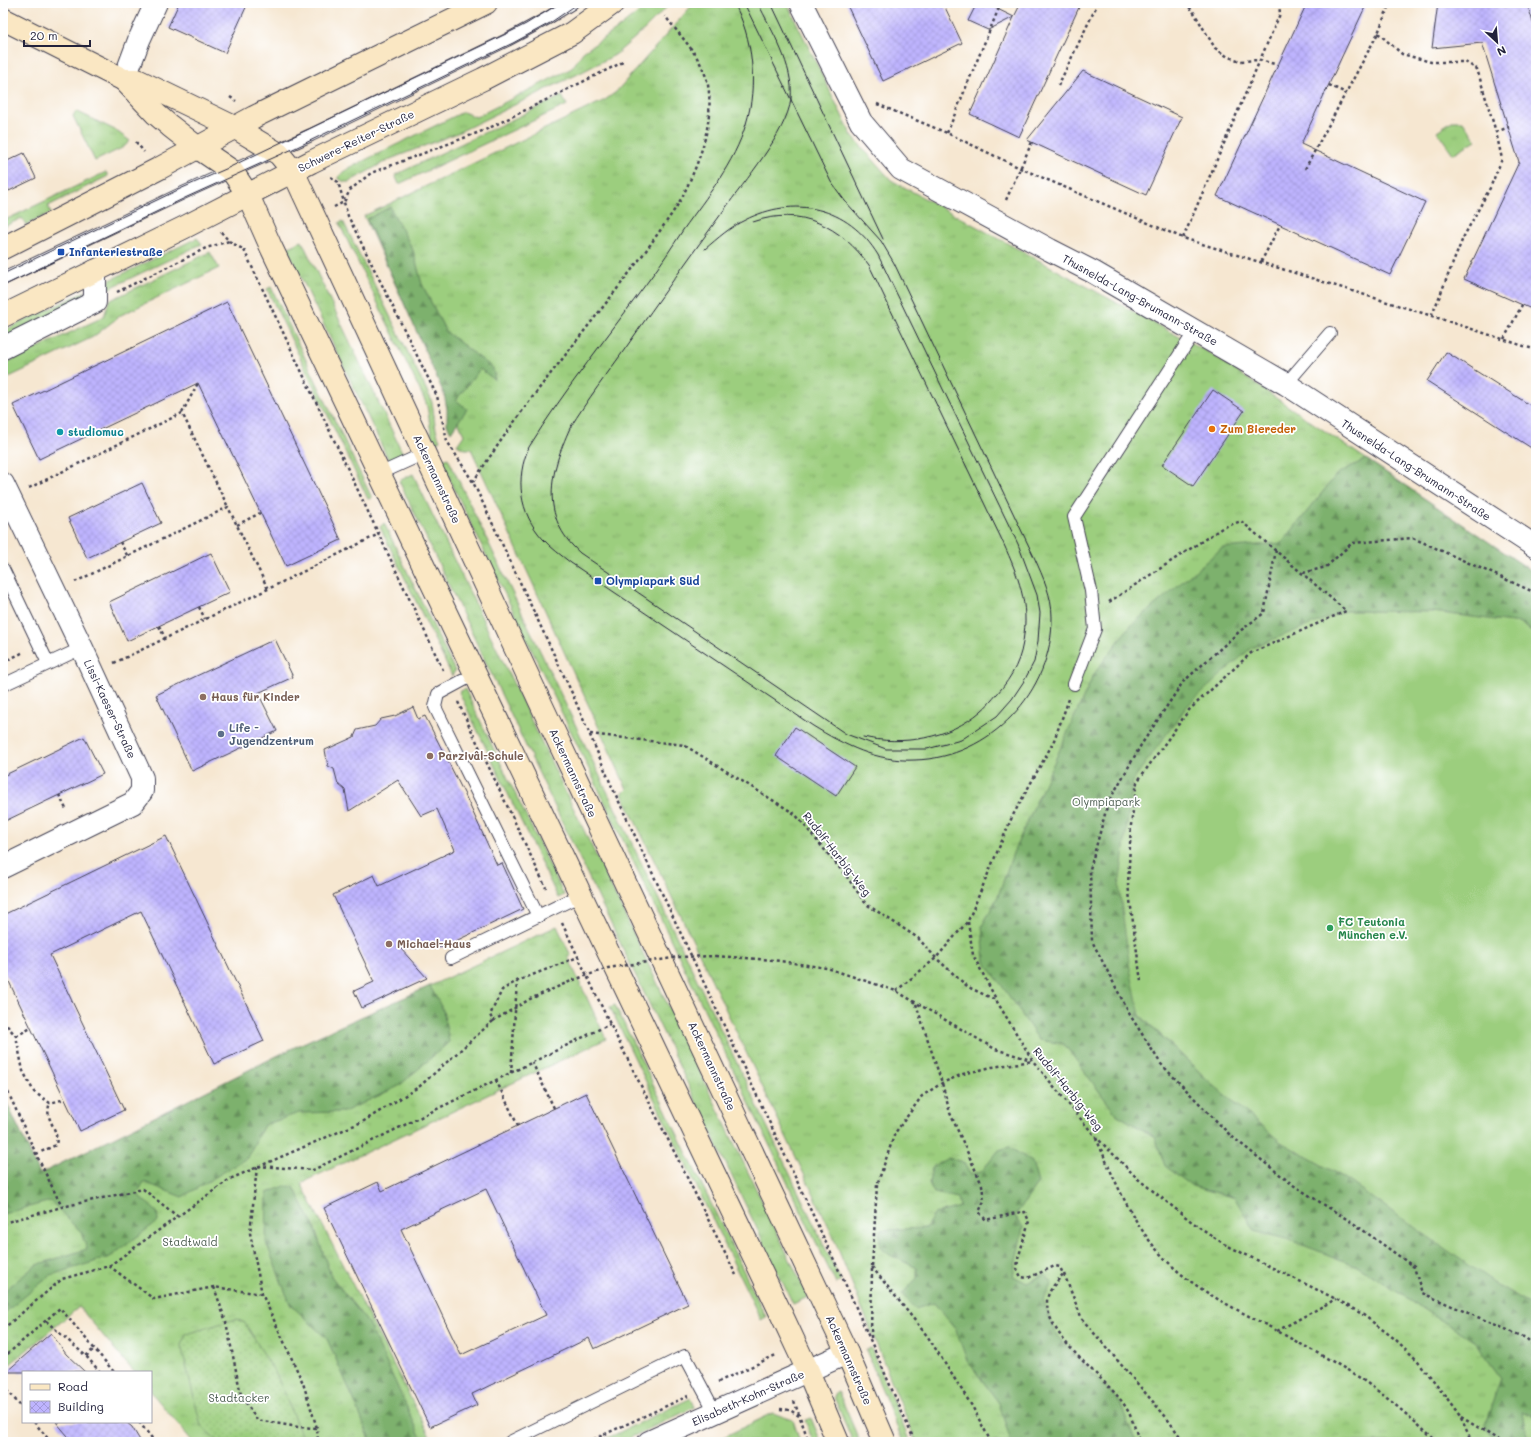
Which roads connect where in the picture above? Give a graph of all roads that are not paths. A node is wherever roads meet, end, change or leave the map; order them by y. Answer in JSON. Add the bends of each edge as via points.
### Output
{"nodes":[{"id":1,"x":156,"y":3,"type":"edge"},
{"id":2,"x":486,"y":3,"type":"edge"},
{"id":3,"x":572,"y":3,"type":"edge"},
{"id":4,"x":613,"y":3,"type":"edge"},
{"id":5,"x":801,"y":3,"type":"edge"},
{"id":6,"x":3,"y":19,"type":"edge"},
{"id":7,"x":124,"y":80,"type":"junction"},
{"id":8,"x":234,"y":128,"type":"junction"},
{"id":9,"x":198,"y":148,"type":"junction"},
{"id":10,"x":274,"y":151,"type":"junction"},
{"id":11,"x":302,"y":167,"type":"junction"},
{"id":12,"x":232,"y":171,"type":"junction"},
{"id":13,"x":248,"y":195,"type":"junction"},
{"id":14,"x":3,"y":248,"type":"edge"},
{"id":15,"x":95,"y":271,"type":"junction"},
{"id":16,"x":3,"y":279,"type":"edge"},
{"id":17,"x":3,"y":316,"type":"edge"},
{"id":18,"x":1195,"y":331,"type":"junction"},
{"id":19,"x":1330,"y":333,"type":"dead end"},
{"id":20,"x":3,"y":348,"type":"edge"},
{"id":21,"x":1286,"y":384,"type":"junction"},
{"id":22,"x":425,"y":453,"type":"junction"},
{"id":23,"x":379,"y":474,"type":"junction"},
{"id":24,"x":3,"y":484,"type":"edge"},
{"id":25,"x":1536,"y":547,"type":"edge"},
{"id":26,"x":3,"y":569,"type":"edge"},
{"id":27,"x":82,"y":648,"type":"junction"},
{"id":28,"x":48,"y":663,"type":"junction"},
{"id":29,"x":475,"y":674,"type":"junction"},
{"id":30,"x":3,"y":684,"type":"edge"},
{"id":31,"x":1074,"y":684,"type":"road end"},
{"id":32,"x":3,"y":867,"type":"edge"},
{"id":33,"x":580,"y":895,"type":"junction"},
{"id":34,"x":538,"y":916,"type":"junction"},
{"id":35,"x":451,"y":958,"type":"dead end"},
{"id":36,"x":847,"y":1353,"type":"junction"},
{"id":37,"x":808,"y":1371,"type":"junction"},
{"id":38,"x":715,"y":1412,"type":"junction"},
{"id":39,"x":510,"y":1442,"type":"edge"},
{"id":40,"x":649,"y":1442,"type":"edge"},
{"id":41,"x":838,"y":1442,"type":"edge"},
{"id":42,"x":884,"y":1442,"type":"edge"}],
"edges":[{"from":1,"to":7,"type":"street"},
{"from":2,"to":8,"type":"main road"},
{"from":3,"to":10,"type":"lane","via":[[507,40]]},
{"from":4,"to":11,"type":"main road","name":"Schwere-Reiter-Straße","via":[[572,33]]},
{"from":5,"to":18,"type":"street","name":"Thusnelda-Lang-Brumann-Straße","via":[[861,122],[901,169],[1093,272]]},
{"from":6,"to":7,"type":"main road"},
{"from":7,"to":8,"type":"main road","via":[[137,80]]},
{"from":7,"to":9,"type":"main road","via":[[156,114]]},
{"from":8,"to":9,"type":"main road"},
{"from":8,"to":10,"type":"main road","name":"Ackermannstraße"},
{"from":9,"to":12,"type":"main road"},
{"from":9,"to":14,"type":"main road"},
{"from":10,"to":11,"type":"main road","name":"Ackermannstraße"},
{"from":10,"to":12,"type":"lane"},
{"from":11,"to":13,"type":"main road","name":"Schwere-Reiter-Straße"},
{"from":11,"to":22,"type":"main road","name":"Ackermannstraße"},
{"from":12,"to":13,"type":"main road"},
{"from":12,"to":16,"type":"lane"},
{"from":13,"to":15,"type":"main road","name":"Schwere-Reiter-Straße"},
{"from":13,"to":23,"type":"main road"},
{"from":15,"to":17,"type":"main road","name":"Schwere-Reiter-Straße"},
{"from":15,"to":20,"type":"street","via":[[95,302]]},
{"from":18,"to":21,"type":"street","name":"Thusnelda-Lang-Brumann-Straße"},
{"from":18,"to":31,"type":"lane","via":[[1074,516],[1091,591],[1096,629]]},
{"from":19,"to":21,"type":"lane"},
{"from":21,"to":25,"type":"street","name":"Thusnelda-Lang-Brumann-Straße"},
{"from":22,"to":23,"type":"lane"},
{"from":22,"to":36,"type":"main road","name":"Ackermannstraße"},
{"from":23,"to":29,"type":"main road"},
{"from":24,"to":27,"type":"street","name":"Lissi-Kaeser-Straße"},
{"from":26,"to":28,"type":"lane"},
{"from":27,"to":28,"type":"lane"},
{"from":27,"to":32,"type":"street","name":"Lissi-Kaeser-Straße","via":[[142,778],[142,791],[133,803]]},
{"from":28,"to":30,"type":"lane"},
{"from":29,"to":33,"type":"main road"},
{"from":29,"to":34,"type":"lane","via":[[438,694],[435,707]]},
{"from":33,"to":34,"type":"lane"},
{"from":33,"to":37,"type":"main road"},
{"from":34,"to":35,"type":"lane"},
{"from":36,"to":37,"type":"street","name":"Elisabeth-Kohn-Straße"},
{"from":36,"to":42,"type":"main road","name":"Ackermannstraße"},
{"from":37,"to":38,"type":"street","name":"Elisabeth-Kohn-Straße"},
{"from":37,"to":41,"type":"main road"},
{"from":38,"to":39,"type":"lane","via":[[685,1356]]},
{"from":38,"to":40,"type":"street","name":"Elisabeth-Kohn-Straße"}]}
